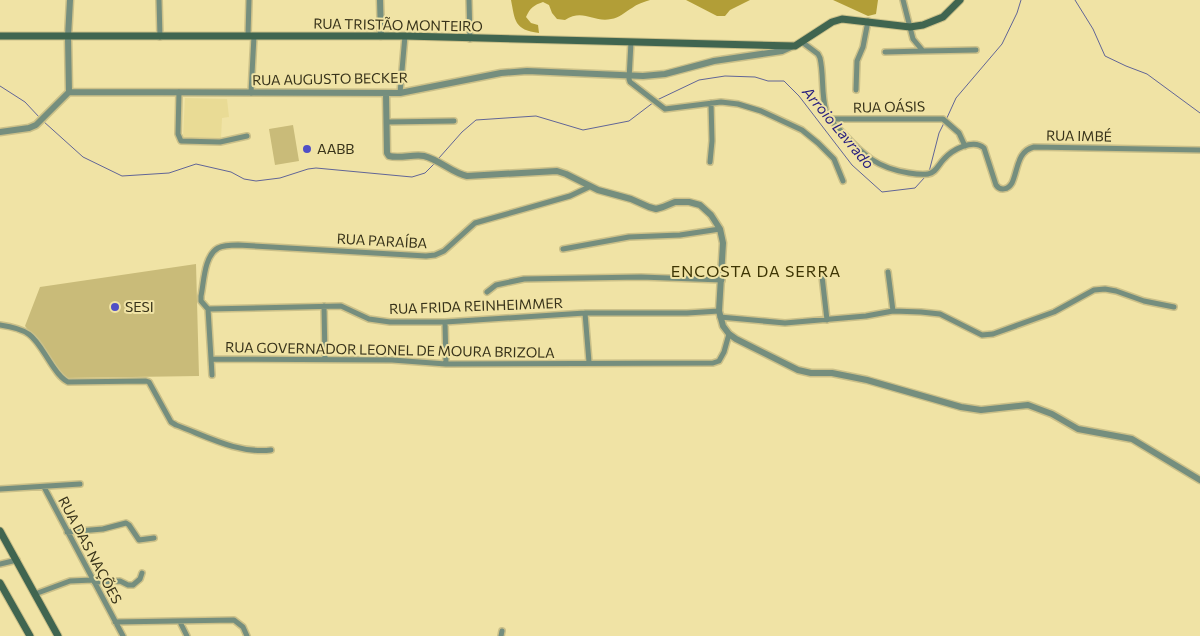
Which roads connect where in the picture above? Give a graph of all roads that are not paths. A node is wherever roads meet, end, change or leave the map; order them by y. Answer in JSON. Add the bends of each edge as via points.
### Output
{"nodes":[{"id":1,"x":70,"y":0,"type":"edge"},
{"id":2,"x":159,"y":0,"type":"edge"},
{"id":3,"x":249,"y":0,"type":"edge"},
{"id":4,"x":380,"y":0,"type":"edge"},
{"id":5,"x":469,"y":0,"type":"edge"},
{"id":6,"x":903,"y":0,"type":"edge"},
{"id":7,"x":960,"y":0,"type":"edge"},
{"id":8,"x":868,"y":21,"type":"junction"},
{"id":9,"x":910,"y":27,"type":"junction"},
{"id":10,"x":251,"y":35,"type":"junction"},
{"id":11,"x":0,"y":36,"type":"edge"},
{"id":12,"x":381,"y":36,"type":"junction"},
{"id":13,"x":405,"y":36,"type":"junction"},
{"id":14,"x":68,"y":37,"type":"junction"},
{"id":15,"x":160,"y":37,"type":"junction"},
{"id":16,"x":470,"y":39,"type":"junction"},
{"id":17,"x":631,"y":42,"type":"junction"},
{"id":18,"x":802,"y":42,"type":"junction"},
{"id":19,"x":795,"y":46,"type":"junction"},
{"id":20,"x":923,"y":50,"type":"junction"},
{"id":21,"x":976,"y":50,"type":"dead end"},
{"id":22,"x":884,"y":52,"type":"dead end"},
{"id":23,"x":629,"y":76,"type":"junction"},
{"id":24,"x":856,"y":90,"type":"dead end"},
{"id":25,"x":69,"y":92,"type":"junction"},
{"id":26,"x":179,"y":92,"type":"junction"},
{"id":27,"x":400,"y":92,"type":"junction"},
{"id":28,"x":251,"y":93,"type":"junction"},
{"id":29,"x":386,"y":93,"type":"junction"},
{"id":30,"x":711,"y":103,"type":"junction"},
{"id":31,"x":830,"y":119,"type":"junction"},
{"id":32,"x":454,"y":121,"type":"dead end"},
{"id":33,"x":386,"y":122,"type":"junction"},
{"id":34,"x":0,"y":132,"type":"edge"},
{"id":35,"x":247,"y":136,"type":"dead end"},
{"id":36,"x":965,"y":146,"type":"junction"},
{"id":37,"x":1200,"y":150,"type":"edge"},
{"id":38,"x":710,"y":162,"type":"dead end"},
{"id":39,"x":843,"y":181,"type":"dead end"},
{"id":40,"x":588,"y":186,"type":"junction"},
{"id":41,"x":720,"y":228,"type":"junction"},
{"id":42,"x":563,"y":250,"type":"dead end"},
{"id":43,"x":888,"y":272,"type":"dead end"},
{"id":44,"x":822,"y":276,"type":"dead end"},
{"id":45,"x":722,"y":280,"type":"junction"},
{"id":46,"x":487,"y":292,"type":"dead end"},
{"id":47,"x":324,"y":306,"type":"junction"},
{"id":48,"x":1174,"y":307,"type":"dead end"},
{"id":49,"x":208,"y":308,"type":"junction"},
{"id":50,"x":893,"y":311,"type":"junction"},
{"id":51,"x":585,"y":313,"type":"junction"},
{"id":52,"x":719,"y":314,"type":"junction"},
{"id":53,"x":827,"y":320,"type":"junction"},
{"id":54,"x":445,"y":322,"type":"junction"},
{"id":55,"x":0,"y":324,"type":"edge"},
{"id":56,"x":729,"y":334,"type":"junction"},
{"id":57,"x":212,"y":359,"type":"junction"},
{"id":58,"x":325,"y":359,"type":"junction"},
{"id":59,"x":589,"y":362,"type":"junction"},
{"id":60,"x":446,"y":364,"type":"junction"},
{"id":61,"x":212,"y":375,"type":"dead end"},
{"id":62,"x":271,"y":450,"type":"dead end"},
{"id":63,"x":1200,"y":480,"type":"edge"},
{"id":64,"x":80,"y":484,"type":"dead end"},
{"id":65,"x":44,"y":487,"type":"junction"},
{"id":66,"x":0,"y":489,"type":"edge"},
{"id":67,"x":0,"y":531,"type":"edge"},
{"id":68,"x":67,"y":532,"type":"junction"},
{"id":69,"x":154,"y":538,"type":"dead end"},
{"id":70,"x":17,"y":560,"type":"junction"},
{"id":71,"x":0,"y":564,"type":"edge"},
{"id":72,"x":142,"y":573,"type":"dead end"},
{"id":73,"x":94,"y":581,"type":"junction"},
{"id":74,"x":0,"y":583,"type":"edge"},
{"id":75,"x":35,"y":594,"type":"junction"},
{"id":76,"x":115,"y":622,"type":"junction"},
{"id":77,"x":180,"y":622,"type":"junction"},
{"id":78,"x":30,"y":636,"type":"edge"},
{"id":79,"x":58,"y":636,"type":"edge"},
{"id":80,"x":122,"y":636,"type":"edge"},
{"id":81,"x":187,"y":636,"type":"edge"},
{"id":82,"x":247,"y":636,"type":"edge"}],
"edges":[{"from":1,"to":14,"type":"street"},
{"from":2,"to":15,"type":"street"},
{"from":3,"to":10,"type":"street"},
{"from":4,"to":12,"type":"street"},
{"from":5,"to":16,"type":"street"},
{"from":6,"to":9,"type":"street"},
{"from":7,"to":9,"type":"main road","name":"RUA AUGUSTO BECKER","via":[[936,20]]},
{"from":8,"to":9,"type":"main road","name":"RUA AUGUSTO BECKER"},
{"from":8,"to":18,"type":"main road","name":"RUA AUGUSTO BECKER","via":[[842,19],[832,22]]},
{"from":8,"to":24,"type":"street","via":[[857,61]]},
{"from":9,"to":20,"type":"street","via":[[913,39]]},
{"from":10,"to":12,"type":"main road","name":"RUA TRISTÃO MONTEIRO"},
{"from":10,"to":15,"type":"main road","name":"RUA TRISTÃO MONTEIRO"},
{"from":10,"to":28,"type":"street"},
{"from":11,"to":14,"type":"main road","name":"RUA TRISTÃO MONTEIRO"},
{"from":12,"to":13,"type":"main road","name":"RUA TRISTÃO MONTEIRO"},
{"from":13,"to":16,"type":"main road","name":"RUA TRISTÃO MONTEIRO"},
{"from":13,"to":27,"type":"street"},
{"from":14,"to":15,"type":"main road","name":"RUA TRISTÃO MONTEIRO"},
{"from":14,"to":25,"type":"street"},
{"from":16,"to":17,"type":"main road","name":"RUA TRISTÃO MONTEIRO"},
{"from":17,"to":19,"type":"main road","name":"RUA TRISTÃO MONTEIRO"},
{"from":17,"to":23,"type":"street"},
{"from":18,"to":19,"type":"main road","name":"RUA AUGUSTO BECKER"},
{"from":18,"to":31,"type":"street","via":[[820,58],[826,111]]},
{"from":19,"to":23,"type":"street","name":"RUA AUGUSTO BECKER","via":[[665,74]]},
{"from":20,"to":21,"type":"street"},
{"from":20,"to":22,"type":"street"},
{"from":23,"to":27,"type":"street","name":"RUA AUGUSTO BECKER","via":[[528,71]]},
{"from":23,"to":30,"type":"street","via":[[630,82],[665,109]]},
{"from":25,"to":26,"type":"street","name":"RUA AUGUSTO BECKER"},
{"from":25,"to":34,"type":"street","via":[[36,125]]},
{"from":26,"to":28,"type":"street","name":"RUA AUGUSTO BECKER"},
{"from":26,"to":35,"type":"street","via":[[178,134],[181,141],[220,142]]},
{"from":27,"to":29,"type":"street","name":"RUA AUGUSTO BECKER"},
{"from":28,"to":29,"type":"street","name":"RUA AUGUSTO BECKER"},
{"from":29,"to":33,"type":"street"},
{"from":30,"to":38,"type":"street"},
{"from":30,"to":39,"type":"street","via":[[738,104],[802,130],[834,159]]},
{"from":31,"to":36,"type":"street","name":"RUA OÁSIS","via":[[943,119]]},
{"from":31,"to":36,"type":"street","via":[[874,163],[902,172],[926,175],[934,172],[947,156]]},
{"from":32,"to":33,"type":"street"},
{"from":33,"to":40,"type":"street","via":[[389,156],[416,155],[467,176],[557,171]]},
{"from":36,"to":37,"type":"street","name":"RUA IMBÉ","via":[[975,144],[984,148],[996,185],[1003,189],[1012,183],[1024,152],[1034,147]]},
{"from":40,"to":41,"type":"street","via":[[656,209],[675,202],[700,205]]},
{"from":40,"to":49,"type":"street","name":"RUA PARAÍBA","via":[[570,196],[475,223],[435,255],[225,246],[217,249],[209,260],[201,296],[201,301]]},
{"from":41,"to":42,"type":"street","via":[[680,235],[629,237]]},
{"from":41,"to":45,"type":"street"},
{"from":43,"to":50,"type":"street"},
{"from":44,"to":53,"type":"street"},
{"from":45,"to":46,"type":"street","via":[[641,277],[524,279],[496,285]]},
{"from":45,"to":52,"type":"street"},
{"from":47,"to":49,"type":"street","name":"RUA FRIDA REINHEIMMER"},
{"from":47,"to":54,"type":"street","name":"RUA FRIDA REINHEIMMER","via":[[341,306],[380,321]]},
{"from":47,"to":58,"type":"street"},
{"from":48,"to":50,"type":"street","name":"RUA FRIDA REINHEIMMER","via":[[1110,290],[1094,290],[1054,312],[982,335],[940,314]]},
{"from":49,"to":57,"type":"street"},
{"from":50,"to":53,"type":"street","name":"RUA FRIDA REINHEIMMER"},
{"from":51,"to":52,"type":"street","name":"RUA FRIDA REINHEIMMER"},
{"from":51,"to":54,"type":"street","name":"RUA FRIDA REINHEIMMER"},
{"from":51,"to":59,"type":"street"},
{"from":52,"to":53,"type":"street","name":"RUA FRIDA REINHEIMMER","via":[[784,323]]},
{"from":52,"to":56,"type":"street"},
{"from":54,"to":60,"type":"street"},
{"from":55,"to":62,"type":"street","via":[[29,332],[58,375],[68,382],[149,382],[171,422],[176,425],[251,451]]},
{"from":56,"to":59,"type":"street","name":"RUA GOVERNADOR LEONEL DE MOURA BRIZOLA","via":[[719,361]]},
{"from":56,"to":63,"type":"street","via":[[798,370],[867,380],[961,408],[981,410],[1028,405],[1038,408],[1078,429],[1132,439]]},
{"from":57,"to":58,"type":"street","name":"RUA GOVERNADOR LEONEL DE MOURA BRIZOLA"},
{"from":57,"to":61,"type":"street"},
{"from":58,"to":60,"type":"street","name":"RUA GOVERNADOR LEONEL DE MOURA BRIZOLA"},
{"from":59,"to":60,"type":"street","name":"RUA GOVERNADOR LEONEL DE MOURA BRIZOLA"},
{"from":64,"to":65,"type":"street"},
{"from":65,"to":66,"type":"street","name":"RUA DAS NAÇÕES"},
{"from":65,"to":68,"type":"street","name":"RUA DAS NAÇÕES"},
{"from":67,"to":70,"type":"main road"},
{"from":68,"to":69,"type":"street","via":[[126,523],[139,540]]},
{"from":68,"to":73,"type":"street","name":"RUA DAS NAÇÕES"},
{"from":70,"to":71,"type":"street"},
{"from":70,"to":75,"type":"main road"},
{"from":72,"to":73,"type":"street","via":[[133,585],[120,581]]},
{"from":73,"to":75,"type":"street","via":[[70,581]]},
{"from":73,"to":76,"type":"street","name":"RUA DAS NAÇÕES"},
{"from":74,"to":78,"type":"main road"},
{"from":75,"to":79,"type":"main road"},
{"from":76,"to":77,"type":"street"},
{"from":76,"to":80,"type":"street","name":"RUA DAS NAÇÕES"},
{"from":77,"to":81,"type":"street"},
{"from":77,"to":82,"type":"street","via":[[234,620],[243,627]]}]}
